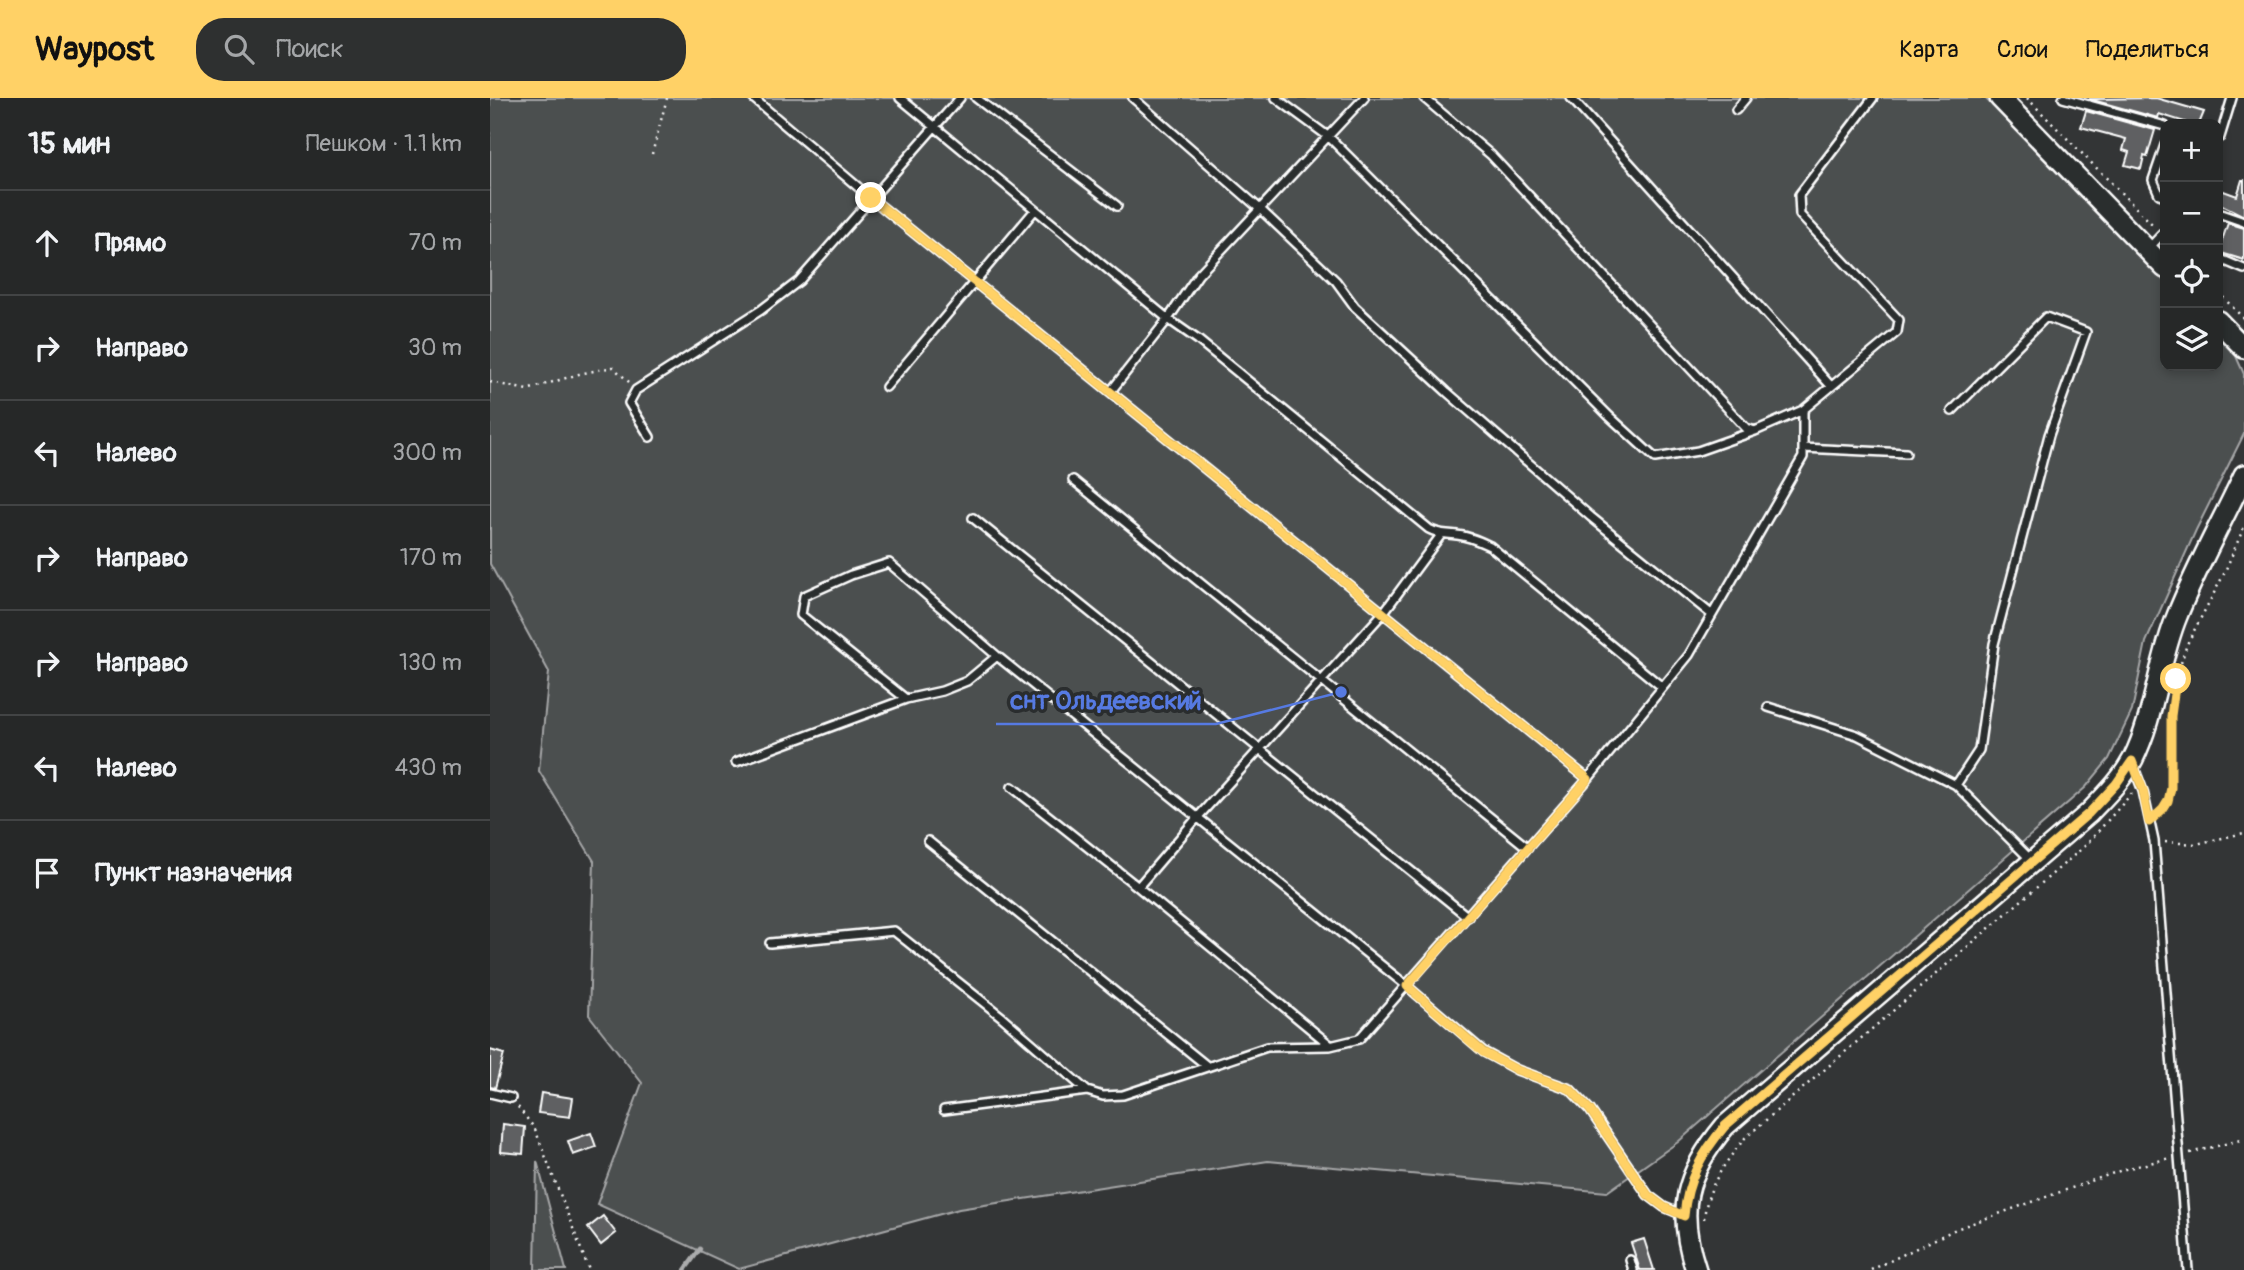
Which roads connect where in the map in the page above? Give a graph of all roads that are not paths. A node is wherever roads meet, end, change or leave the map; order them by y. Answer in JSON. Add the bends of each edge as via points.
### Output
{"nodes":[{"id":1,"x":753,"y":98,"type":"edge"},
{"id":2,"x":900,"y":98,"type":"edge"},
{"id":3,"x":960,"y":98,"type":"edge"},
{"id":4,"x":976,"y":98,"type":"edge"},
{"id":5,"x":1133,"y":98,"type":"edge"},
{"id":6,"x":1276,"y":98,"type":"edge"},
{"id":7,"x":1364,"y":98,"type":"edge"},
{"id":8,"x":1424,"y":98,"type":"edge"},
{"id":9,"x":1571,"y":98,"type":"edge"},
{"id":10,"x":1746,"y":98,"type":"edge"},
{"id":11,"x":1873,"y":98,"type":"edge"},
{"id":12,"x":2063,"y":98,"type":"edge"},
{"id":13,"x":2232,"y":98,"type":"edge"},
{"id":14,"x":2002,"y":99,"type":"edge"},
{"id":15,"x":1736,"y":110,"type":"dead end"},
{"id":16,"x":2160,"y":125,"type":"edge"},
{"id":17,"x":934,"y":127,"type":"junction"},
{"id":18,"x":2223,"y":127,"type":"edge"},
{"id":19,"x":1329,"y":137,"type":"junction"},
{"id":20,"x":2160,"y":160,"type":"edge"},
{"id":21,"x":2160,"y":194,"type":"edge"},
{"id":22,"x":871,"y":198,"type":"junction"},
{"id":23,"x":1117,"y":206,"type":"dead end"},
{"id":24,"x":1260,"y":209,"type":"junction"},
{"id":25,"x":1035,"y":210,"type":"junction"},
{"id":26,"x":2223,"y":215,"type":"edge"},
{"id":27,"x":2244,"y":222,"type":"edge"},
{"id":28,"x":2160,"y":236,"type":"edge"},
{"id":29,"x":2147,"y":250,"type":"junction"},
{"id":30,"x":2223,"y":261,"type":"edge"},
{"id":31,"x":2160,"y":263,"type":"edge"},
{"id":32,"x":2244,"y":269,"type":"edge"},
{"id":33,"x":976,"y":282,"type":"junction"},
{"id":34,"x":1168,"y":319,"type":"junction"},
{"id":35,"x":2223,"y":326,"type":"edge"},
{"id":36,"x":2244,"y":348,"type":"edge"},
{"id":37,"x":1831,"y":386,"type":"junction"},
{"id":38,"x":886,"y":387,"type":"dead end"},
{"id":39,"x":1111,"y":391,"type":"junction"},
{"id":40,"x":1803,"y":410,"type":"junction"},
{"id":41,"x":1952,"y":411,"type":"dead end"},
{"id":42,"x":1755,"y":431,"type":"junction"},
{"id":43,"x":650,"y":437,"type":"dead end"},
{"id":44,"x":1803,"y":448,"type":"junction"},
{"id":45,"x":1906,"y":453,"type":"dead end"},
{"id":46,"x":2244,"y":475,"type":"edge"},
{"id":47,"x":1073,"y":480,"type":"dead end"},
{"id":48,"x":973,"y":518,"type":"dead end"},
{"id":49,"x":1441,"y":536,"type":"junction"},
{"id":50,"x":1384,"y":612,"type":"junction"},
{"id":51,"x":1711,"y":614,"type":"junction"},
{"id":52,"x":997,"y":656,"type":"junction"},
{"id":53,"x":1321,"y":681,"type":"junction"},
{"id":54,"x":1662,"y":687,"type":"junction"},
{"id":55,"x":906,"y":699,"type":"junction"},
{"id":56,"x":1768,"y":707,"type":"dead end"},
{"id":57,"x":1259,"y":750,"type":"junction"},
{"id":58,"x":2132,"y":761,"type":"junction"},
{"id":59,"x":736,"y":762,"type":"dead end"},
{"id":60,"x":1588,"y":779,"type":"junction"},
{"id":61,"x":1956,"y":785,"type":"junction"},
{"id":62,"x":1012,"y":788,"type":"dead end"},
{"id":63,"x":1197,"y":818,"type":"junction"},
{"id":64,"x":928,"y":841,"type":"dead end"},
{"id":65,"x":1528,"y":848,"type":"junction"},
{"id":66,"x":2033,"y":862,"type":"junction"},
{"id":67,"x":1138,"y":887,"type":"junction"},
{"id":68,"x":1468,"y":917,"type":"junction"},
{"id":69,"x":770,"y":943,"type":"dead end"},
{"id":70,"x":1407,"y":986,"type":"junction"},
{"id":71,"x":1330,"y":1046,"type":"junction"},
{"id":72,"x":1207,"y":1066,"type":"junction"},
{"id":73,"x":1087,"y":1091,"type":"junction"},
{"id":74,"x":490,"y":1093,"type":"edge"},
{"id":75,"x":511,"y":1098,"type":"road end"},
{"id":76,"x":944,"y":1110,"type":"dead end"},
{"id":77,"x":1684,"y":1216,"type":"junction"},
{"id":78,"x":1630,"y":1260,"type":"dead end"},
{"id":79,"x":1633,"y":1270,"type":"edge"},
{"id":80,"x":1696,"y":1270,"type":"edge"},
{"id":81,"x":2188,"y":1270,"type":"edge"}],
"edges":[{"from":1,"to":22,"type":"lane"},
{"from":2,"to":17,"type":"lane"},
{"from":3,"to":17,"type":"lane"},
{"from":4,"to":23,"type":"lane"},
{"from":5,"to":24,"type":"lane"},
{"from":6,"to":19,"type":"lane"},
{"from":7,"to":19,"type":"lane"},
{"from":8,"to":42,"type":"lane","via":[[1491,155],[1746,428]]},
{"from":9,"to":37,"type":"lane"},
{"from":10,"to":15,"type":"lane"},
{"from":11,"to":37,"type":"lane","via":[[1798,195],[1800,215],[1899,320],[1897,332]]},
{"from":12,"to":16,"type":"lane"},
{"from":13,"to":18,"type":"lane"},
{"from":14,"to":29,"type":"street"},
{"from":17,"to":22,"type":"lane"},
{"from":17,"to":25,"type":"lane"},
{"from":19,"to":24,"type":"lane"},
{"from":19,"to":42,"type":"lane","via":[[1655,458],[1698,451]]},
{"from":20,"to":21,"type":"lane","via":[[2153,180]]},
{"from":22,"to":33,"type":"lane"},
{"from":22,"to":43,"type":"lane","via":[[799,281],[636,390],[629,403]]},
{"from":24,"to":34,"type":"lane","via":[[1198,275]]},
{"from":24,"to":51,"type":"lane","via":[[1336,281],[1355,307],[1447,392]]},
{"from":25,"to":33,"type":"lane"},
{"from":25,"to":34,"type":"lane"},
{"from":26,"to":27,"type":"lane"},
{"from":28,"to":29,"type":"lane"},
{"from":29,"to":31,"type":"street"},
{"from":30,"to":32,"type":"lane"},
{"from":33,"to":38,"type":"lane"},
{"from":33,"to":39,"type":"lane"},
{"from":34,"to":39,"type":"lane"},
{"from":34,"to":49,"type":"lane"},
{"from":35,"to":36,"type":"street"},
{"from":37,"to":40,"type":"lane"},
{"from":39,"to":50,"type":"lane"},
{"from":40,"to":42,"type":"lane"},
{"from":40,"to":44,"type":"lane"},
{"from":41,"to":61,"type":"lane","via":[[2046,317],[2085,332],[2049,435],[1994,644],[1979,750]]},
{"from":44,"to":45,"type":"lane"},
{"from":44,"to":51,"type":"lane","via":[[1803,457]]},
{"from":46,"to":58,"type":"street","via":[[2177,615]]},
{"from":47,"to":53,"type":"lane"},
{"from":48,"to":57,"type":"lane"},
{"from":49,"to":50,"type":"lane"},
{"from":49,"to":54,"type":"lane","via":[[1454,534],[1490,546]]},
{"from":50,"to":53,"type":"lane"},
{"from":50,"to":60,"type":"lane"},
{"from":51,"to":54,"type":"lane","via":[[1689,655]]},
{"from":52,"to":55,"type":"lane","via":[[967,681]]},
{"from":52,"to":55,"type":"lane","via":[[889,563],[804,596],[801,615]]},
{"from":52,"to":63,"type":"lane"},
{"from":53,"to":57,"type":"lane"},
{"from":53,"to":65,"type":"lane"},
{"from":54,"to":60,"type":"lane"},
{"from":55,"to":59,"type":"lane"},
{"from":56,"to":61,"type":"lane","via":[[1857,735]]},
{"from":57,"to":63,"type":"lane"},
{"from":57,"to":68,"type":"lane"},
{"from":58,"to":66,"type":"street","via":[[2089,813]]},
{"from":58,"to":81,"type":"lane","via":[[2154,841]]},
{"from":60,"to":65,"type":"lane"},
{"from":61,"to":66,"type":"lane"},
{"from":62,"to":67,"type":"lane"},
{"from":63,"to":67,"type":"lane"},
{"from":63,"to":70,"type":"lane"},
{"from":64,"to":72,"type":"lane"},
{"from":65,"to":68,"type":"lane"},
{"from":66,"to":77,"type":"street","via":[[1725,1126],[1694,1171]]},
{"from":67,"to":71,"type":"lane"},
{"from":68,"to":70,"type":"lane"},
{"from":69,"to":73,"type":"lane","via":[[894,931]]},
{"from":70,"to":71,"type":"lane","via":[[1359,1039]]},
{"from":70,"to":77,"type":"lane","via":[[1483,1052],[1570,1089],[1590,1110],[1648,1195]]},
{"from":71,"to":72,"type":"lane","via":[[1267,1046]]},
{"from":72,"to":73,"type":"lane","via":[[1123,1095]]},
{"from":73,"to":76,"type":"lane"},
{"from":74,"to":75,"type":"lane"},
{"from":77,"to":80,"type":"street"},
{"from":78,"to":79,"type":"lane"}]}
